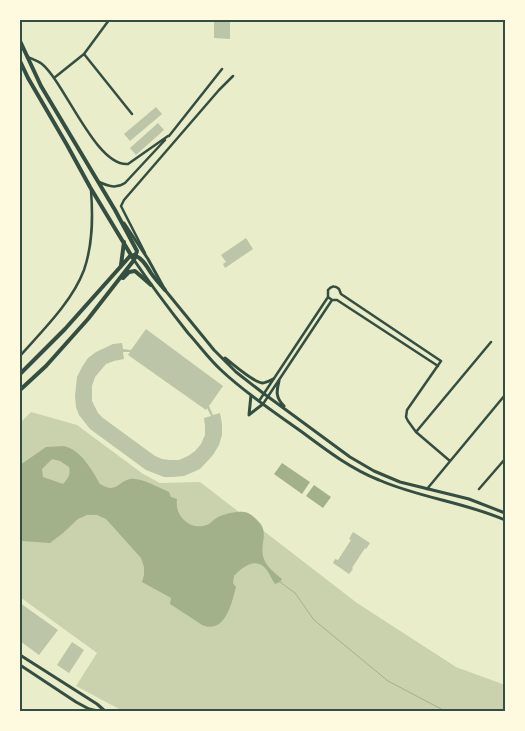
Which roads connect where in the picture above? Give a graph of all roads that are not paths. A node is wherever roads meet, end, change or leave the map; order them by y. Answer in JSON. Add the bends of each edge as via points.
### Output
{"nodes":[{"id":1,"x":109,"y":20,"type":"edge"},
{"id":2,"x":20,"y":41,"type":"edge"},
{"id":3,"x":84,"y":54,"type":"junction"},
{"id":4,"x":26,"y":56,"type":"junction"},
{"id":5,"x":20,"y":61,"type":"edge"},
{"id":6,"x":222,"y":69,"type":"dead end"},
{"id":7,"x":233,"y":76,"type":"dead end"},
{"id":8,"x":54,"y":78,"type":"junction"},
{"id":9,"x":132,"y":114,"type":"dead end"},
{"id":10,"x":168,"y":136,"type":"junction"},
{"id":11,"x":98,"y":181,"type":"junction"},
{"id":12,"x":90,"y":187,"type":"junction"},
{"id":13,"x":115,"y":210,"type":"junction"},
{"id":14,"x":124,"y":241,"type":"junction"},
{"id":15,"x":134,"y":256,"type":"junction"},
{"id":16,"x":148,"y":259,"type":"junction"},
{"id":17,"x":120,"y":267,"type":"junction"},
{"id":18,"x":151,"y":285,"type":"junction"},
{"id":19,"x":112,"y":290,"type":"junction"},
{"id":20,"x":165,"y":290,"type":"junction"},
{"id":21,"x":341,"y":294,"type":"junction"},
{"id":22,"x":328,"y":297,"type":"junction"},
{"id":23,"x":332,"y":300,"type":"junction"},
{"id":24,"x":337,"y":300,"type":"junction"},
{"id":25,"x":65,"y":329,"type":"junction"},
{"id":26,"x":73,"y":335,"type":"junction"},
{"id":27,"x":490,"y":342,"type":"dead end"},
{"id":28,"x":214,"y":350,"type":"junction"},
{"id":29,"x":20,"y":356,"type":"edge"},
{"id":30,"x":438,"y":366,"type":"junction"},
{"id":31,"x":20,"y":374,"type":"edge"},
{"id":32,"x":273,"y":379,"type":"junction"},
{"id":33,"x":279,"y":381,"type":"junction"},
{"id":34,"x":20,"y":390,"type":"edge"},
{"id":35,"x":264,"y":393,"type":"junction"},
{"id":36,"x":251,"y":395,"type":"junction"},
{"id":37,"x":505,"y":395,"type":"edge"},
{"id":38,"x":268,"y":397,"type":"junction"},
{"id":39,"x":259,"y":400,"type":"junction"},
{"id":40,"x":263,"y":404,"type":"junction"},
{"id":41,"x":288,"y":411,"type":"junction"},
{"id":42,"x":416,"y":432,"type":"junction"},
{"id":43,"x":505,"y":459,"type":"edge"},
{"id":44,"x":450,"y":461,"type":"junction"},
{"id":45,"x":427,"y":489,"type":"junction"},
{"id":46,"x":479,"y":489,"type":"dead end"},
{"id":47,"x":505,"y":512,"type":"edge"},
{"id":48,"x":505,"y":520,"type":"edge"},
{"id":49,"x":20,"y":655,"type":"edge"},
{"id":50,"x":20,"y":665,"type":"edge"},
{"id":51,"x":98,"y":711,"type":"edge"},
{"id":52,"x":106,"y":711,"type":"edge"}],
"edges":[{"from":1,"to":3,"type":"street"},
{"from":2,"to":4,"type":"main road"},
{"from":3,"to":8,"type":"street"},
{"from":3,"to":9,"type":"street"},
{"from":4,"to":8,"type":"street","via":[[41,64]]},
{"from":4,"to":11,"type":"main road"},
{"from":5,"to":12,"type":"main road"},
{"from":6,"to":10,"type":"street"},
{"from":7,"to":16,"type":"street","via":[[121,206]]},
{"from":8,"to":10,"type":"street","via":[[94,141],[122,165]]},
{"from":10,"to":11,"type":"street","via":[[125,183],[109,186]]},
{"from":11,"to":13,"type":"main road"},
{"from":12,"to":14,"type":"main road"},
{"from":12,"to":29,"type":"street","via":[[92,234],[84,271],[68,299]]},
{"from":13,"to":15,"type":"main road","via":[[137,251]]},
{"from":13,"to":16,"type":"street"},
{"from":14,"to":15,"type":"main road"},
{"from":14,"to":17,"type":"main road"},
{"from":15,"to":17,"type":"main road"},
{"from":15,"to":18,"type":"street"},
{"from":15,"to":19,"type":"main road"},
{"from":15,"to":20,"type":"main road","via":[[142,260]]},
{"from":16,"to":20,"type":"street"},
{"from":17,"to":25,"type":"main road"},
{"from":18,"to":19,"type":"main road","via":[[133,271]]},
{"from":18,"to":36,"type":"street","via":[[212,360]]},
{"from":19,"to":26,"type":"main road"},
{"from":20,"to":28,"type":"street"},
{"from":21,"to":22,"type":"street","via":[[334,286],[328,290]]},
{"from":21,"to":24,"type":"street"},
{"from":21,"to":30,"type":"street","via":[[441,361]]},
{"from":22,"to":23,"type":"street"},
{"from":22,"to":32,"type":"street"},
{"from":23,"to":24,"type":"street"},
{"from":23,"to":33,"type":"street"},
{"from":24,"to":30,"type":"street"},
{"from":25,"to":26,"type":"main road"},
{"from":25,"to":31,"type":"main road"},
{"from":26,"to":34,"type":"main road"},
{"from":27,"to":42,"type":"street"},
{"from":28,"to":32,"type":"street","via":[[261,383]]},
{"from":28,"to":35,"type":"street"},
{"from":30,"to":42,"type":"street","via":[[407,410],[406,417]]},
{"from":32,"to":35,"type":"street"},
{"from":33,"to":38,"type":"street"},
{"from":33,"to":41,"type":"street","via":[[278,399]]},
{"from":35,"to":38,"type":"street"},
{"from":35,"to":39,"type":"street"},
{"from":36,"to":39,"type":"street"},
{"from":36,"to":40,"type":"street","via":[[249,414]]},
{"from":37,"to":44,"type":"street"},
{"from":38,"to":40,"type":"street"},
{"from":38,"to":41,"type":"street"},
{"from":39,"to":40,"type":"street"},
{"from":40,"to":48,"type":"street","via":[[377,480]]},
{"from":41,"to":45,"type":"street","via":[[374,471]]},
{"from":42,"to":44,"type":"street"},
{"from":43,"to":46,"type":"street"},
{"from":44,"to":45,"type":"street"},
{"from":45,"to":47,"type":"street"},
{"from":49,"to":52,"type":"street"},
{"from":50,"to":51,"type":"street","via":[[76,702]]}]}
